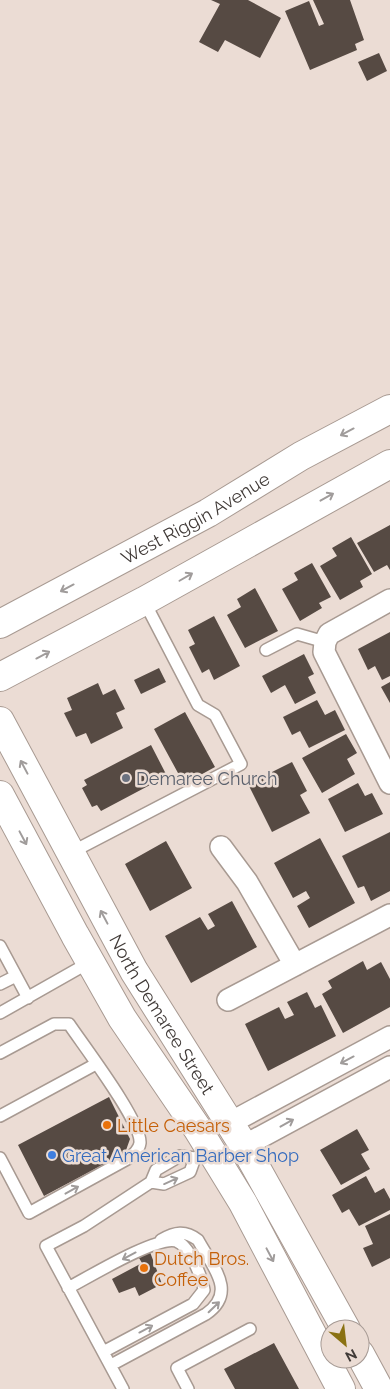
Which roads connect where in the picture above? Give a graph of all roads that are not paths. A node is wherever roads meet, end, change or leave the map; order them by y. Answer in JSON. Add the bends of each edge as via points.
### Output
{"nodes":[{"id":1,"x":390,"y":409,"type":"edge"},
{"id":2,"x":390,"y":464,"type":"edge"},
{"id":3,"x":390,"y":600,"type":"edge"},
{"id":4,"x":144,"y":601,"type":"junction"},
{"id":5,"x":0,"y":624,"type":"edge"},
{"id":6,"x":325,"y":642,"type":"junction"},
{"id":7,"x":266,"y":650,"type":"dead end"},
{"id":8,"x":0,"y":677,"type":"edge"},
{"id":9,"x":0,"y":721,"type":"edge"},
{"id":10,"x":390,"y":783,"type":"edge"},
{"id":11,"x":0,"y":795,"type":"edge"},
{"id":12,"x":221,"y":847,"type":"dead end"},
{"id":13,"x":70,"y":853,"type":"junction"},
{"id":14,"x":390,"y":915,"type":"edge"},
{"id":15,"x":0,"y":946,"type":"edge"},
{"id":16,"x":90,"y":962,"type":"junction"},
{"id":17,"x":295,"y":965,"type":"junction"},
{"id":18,"x":16,"y":976,"type":"junction"},
{"id":19,"x":0,"y":984,"type":"edge"},
{"id":20,"x":28,"y":998,"type":"junction"},
{"id":21,"x":228,"y":1000,"type":"dead end"},
{"id":22,"x":0,"y":1013,"type":"edge"},
{"id":23,"x":122,"y":1018,"type":"junction"},
{"id":24,"x":390,"y":1037,"type":"edge"},
{"id":25,"x":0,"y":1053,"type":"edge"},
{"id":26,"x":96,"y":1064,"type":"junction"},
{"id":27,"x":390,"y":1067,"type":"edge"},
{"id":28,"x":0,"y":1116,"type":"edge"},
{"id":29,"x":230,"y":1122,"type":"junction"},
{"id":30,"x":244,"y":1146,"type":"junction"},
{"id":31,"x":203,"y":1155,"type":"junction"},
{"id":32,"x":0,"y":1158,"type":"edge"},
{"id":33,"x":151,"y":1182,"type":"junction"},
{"id":34,"x":156,"y":1242,"type":"junction"},
{"id":35,"x":316,"y":1274,"type":"junction"},
{"id":36,"x":68,"y":1288,"type":"junction"},
{"id":37,"x":341,"y":1319,"type":"edge"},
{"id":38,"x":250,"y":1329,"type":"dead end"},
{"id":39,"x":103,"y":1352,"type":"junction"},
{"id":40,"x":111,"y":1366,"type":"junction"},
{"id":41,"x":368,"y":1369,"type":"edge"},
{"id":42,"x":123,"y":1389,"type":"edge"},
{"id":43,"x":188,"y":1389,"type":"edge"},
{"id":44,"x":341,"y":1389,"type":"edge"},
{"id":45,"x":379,"y":1389,"type":"edge"}],
"edges":[{"from":1,"to":5,"type":"main road","name":"West Riggin Avenue","one_way":true,"via":[[301,456],[208,513]]},
{"from":4,"to":2,"type":"main road","one_way":true},
{"from":3,"to":6,"type":"street","via":[[336,628]]},
{"from":8,"to":4,"type":"main road","one_way":true},
{"from":4,"to":13,"type":"lane","via":[[198,704],[215,715],[241,764]]},
{"from":6,"to":7,"type":"lane","via":[[297,634]]},
{"from":6,"to":10,"type":"street","via":[[327,662]]},
{"from":13,"to":9,"type":"main road","name":"North Demaree Street","one_way":true},
{"from":11,"to":16,"type":"main road","name":"North Demaree Street","one_way":true},
{"from":12,"to":17,"type":"street","via":[[247,882]]},
{"from":29,"to":13,"type":"main road","name":"North Demaree Street","one_way":true,"via":[[139,980]]},
{"from":14,"to":17,"type":"street"},
{"from":15,"to":18,"type":"lane"},
{"from":16,"to":20,"type":"lane"},
{"from":16,"to":23,"type":"main road","name":"North Demaree Street"},
{"from":17,"to":21,"type":"street"},
{"from":18,"to":19,"type":"lane"},
{"from":18,"to":20,"type":"lane"},
{"from":20,"to":22,"type":"lane"},
{"from":23,"to":30,"type":"main road","via":[[154,1038],[216,1128]]},
{"from":23,"to":31,"type":"main road","name":"North Demaree Street"},
{"from":24,"to":29,"type":"street","one_way":true},
{"from":25,"to":26,"type":"lane","via":[[54,1024],[69,1024]]},
{"from":26,"to":28,"type":"lane"},
{"from":32,"to":26,"type":"lane","one_way":true,"via":[[29,1213],[137,1152],[140,1142],[137,1131],[119,1096]]},
{"from":30,"to":27,"type":"street","one_way":true},
{"from":29,"to":30,"type":"main road","name":"North Demaree Street"},
{"from":30,"to":35,"type":"main road","name":"North Demaree Street"},
{"from":33,"to":31,"type":"lane","one_way":true,"via":[[164,1184],[190,1172]]},
{"from":31,"to":33,"type":"lane","via":[[180,1156],[156,1170]]},
{"from":31,"to":35,"type":"main road","via":[[237,1162],[294,1260]]},
{"from":31,"to":44,"type":"main road","name":"North Demaree Street","one_way":true,"via":[[243,1204]]},
{"from":33,"to":36,"type":"lane","via":[[84,1226],[46,1246]]},
{"from":34,"to":36,"type":"lane","one_way":true},
{"from":39,"to":34,"type":"lane","one_way":true,"via":[[193,1304],[204,1290],[202,1278],[185,1246],[169,1240]]},
{"from":40,"to":34,"type":"lane","one_way":true,"via":[[206,1314],[218,1306],[223,1295],[218,1277],[192,1235],[180,1232]]},
{"from":35,"to":37,"type":"main road","name":"North Demaree Street"},
{"from":36,"to":39,"type":"lane"},
{"from":38,"to":43,"type":"lane","via":[[178,1368]]},
{"from":39,"to":40,"type":"lane"},
{"from":40,"to":42,"type":"lane"},
{"from":41,"to":45,"type":"main road"}]}
